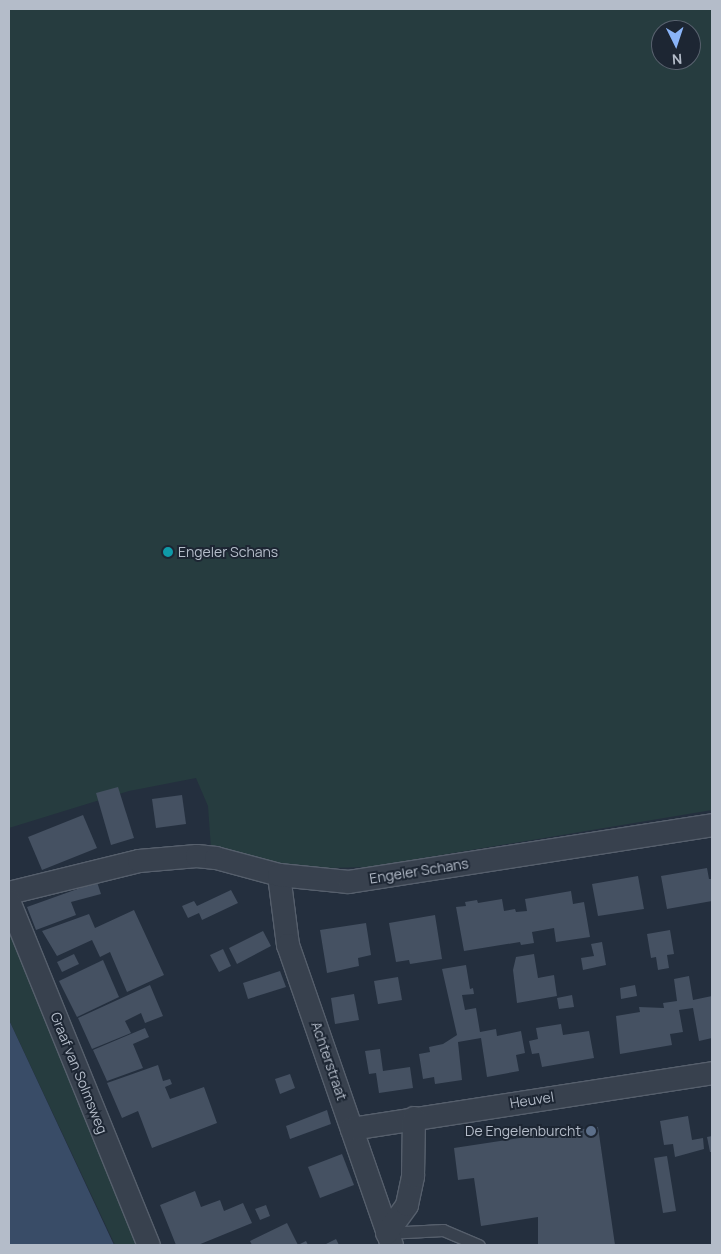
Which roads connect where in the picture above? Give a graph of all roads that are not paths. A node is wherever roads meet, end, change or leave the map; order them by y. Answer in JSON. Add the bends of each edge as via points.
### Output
{"nodes":[{"id":1,"x":712,"y":825,"type":"edge"},
{"id":2,"x":279,"y":874,"type":"junction"},
{"id":3,"x":9,"y":893,"type":"edge"},
{"id":4,"x":9,"y":901,"type":"edge"},
{"id":5,"x":712,"y":1073,"type":"edge"},
{"id":6,"x":414,"y":1118,"type":"junction"},
{"id":7,"x":352,"y":1129,"type":"junction"},
{"id":8,"x":389,"y":1239,"type":"edge"},
{"id":9,"x":149,"y":1245,"type":"edge"},
{"id":10,"x":479,"y":1245,"type":"edge"}],
"edges":[{"from":1,"to":2,"type":"street","name":"Engeler Schans","via":[[349,882]]},
{"from":2,"to":3,"type":"street","name":"Engeler Schans","via":[[216,858],[169,858],[139,861]]},
{"from":2,"to":7,"type":"street","name":"Achterstraat","via":[[288,945]]},
{"from":4,"to":9,"type":"street","name":"Graaf van Solmsweg"},
{"from":5,"to":6,"type":"street","name":"Heuvel"},
{"from":6,"to":7,"type":"street","name":"Heuvel"},
{"from":6,"to":8,"type":"street","via":[[413,1176],[407,1205]]},
{"from":7,"to":8,"type":"street","name":"Achterstraat"},
{"from":8,"to":10,"type":"lane","via":[[443,1230]]}]}
